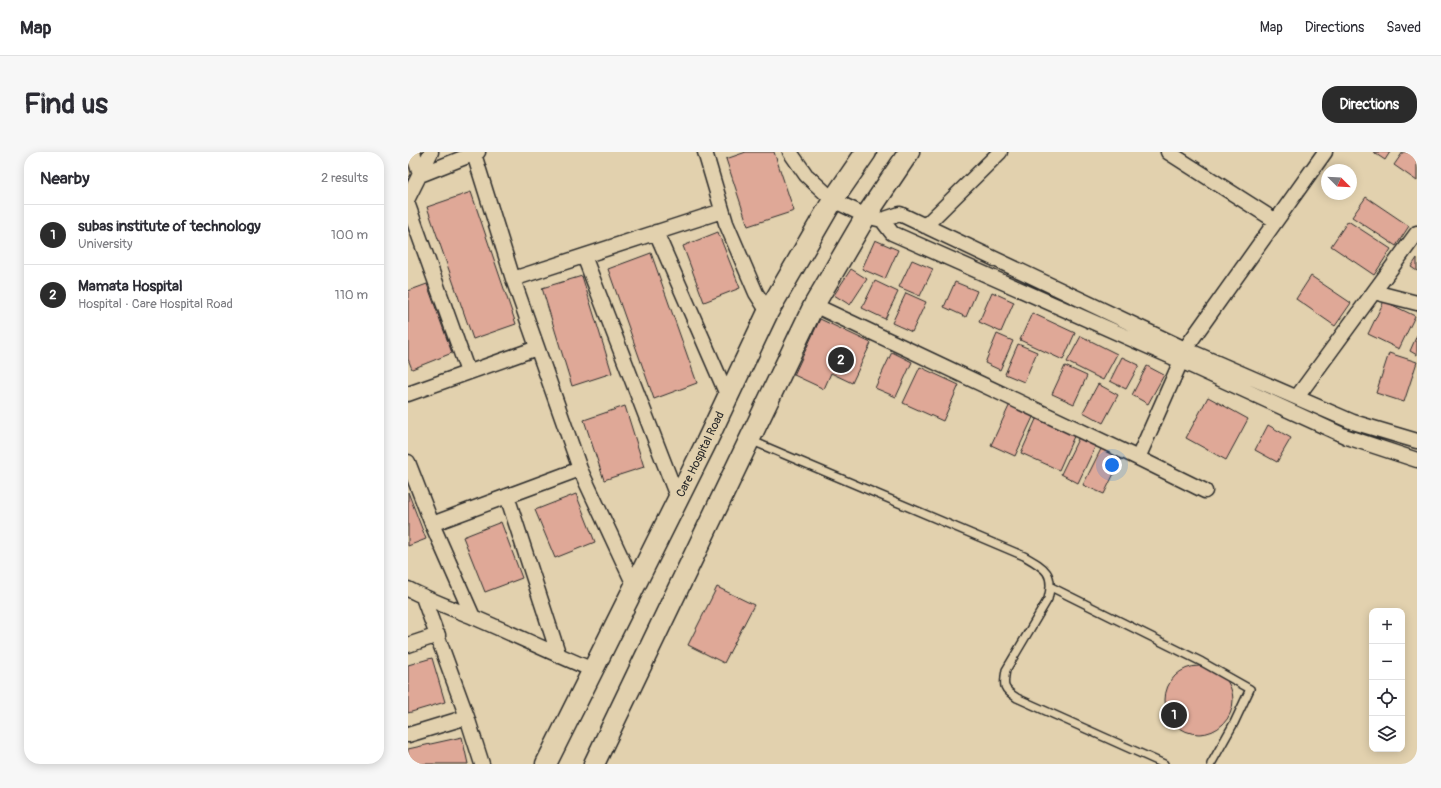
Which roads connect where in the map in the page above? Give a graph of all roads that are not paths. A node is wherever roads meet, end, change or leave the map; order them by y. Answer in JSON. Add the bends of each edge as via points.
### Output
{"nodes":[{"id":1,"x":413,"y":152,"type":"edge"},
{"id":2,"x":431,"y":152,"type":"edge"},
{"id":3,"x":705,"y":152,"type":"edge"},
{"id":4,"x":790,"y":152,"type":"edge"},
{"id":5,"x":866,"y":152,"type":"edge"},
{"id":6,"x":909,"y":152,"type":"edge"},
{"id":7,"x":1000,"y":152,"type":"edge"},
{"id":8,"x":1168,"y":152,"type":"edge"},
{"id":9,"x":1324,"y":152,"type":"edge"},
{"id":10,"x":476,"y":153,"type":"edge"},
{"id":11,"x":420,"y":175,"type":"junction"},
{"id":12,"x":408,"y":198,"type":"edge"},
{"id":13,"x":833,"y":200,"type":"junction"},
{"id":14,"x":408,"y":205,"type":"edge"},
{"id":15,"x":722,"y":211,"type":"junction"},
{"id":16,"x":874,"y":218,"type":"junction"},
{"id":17,"x":1276,"y":221,"type":"junction"},
{"id":18,"x":924,"y":226,"type":"junction"},
{"id":19,"x":656,"y":232,"type":"junction"},
{"id":20,"x":1417,"y":233,"type":"edge"},
{"id":21,"x":584,"y":256,"type":"junction"},
{"id":22,"x":513,"y":279,"type":"junction"},
{"id":23,"x":1374,"y":292,"type":"junction"},
{"id":24,"x":1417,"y":303,"type":"edge"},
{"id":25,"x":814,"y":305,"type":"junction"},
{"id":26,"x":768,"y":312,"type":"junction"},
{"id":27,"x":537,"y":348,"type":"junction"},
{"id":28,"x":1183,"y":355,"type":"junction"},
{"id":29,"x":468,"y":372,"type":"junction"},
{"id":30,"x":408,"y":394,"type":"edge"},
{"id":31,"x":728,"y":397,"type":"junction"},
{"id":32,"x":1297,"y":397,"type":"junction"},
{"id":33,"x":1353,"y":422,"type":"junction"},
{"id":34,"x":1347,"y":437,"type":"junction"},
{"id":35,"x":750,"y":440,"type":"junction"},
{"id":36,"x":1417,"y":441,"type":"edge"},
{"id":37,"x":1138,"y":458,"type":"junction"},
{"id":38,"x":1417,"y":460,"type":"edge"},
{"id":39,"x":408,"y":462,"type":"edge"},
{"id":40,"x":580,"y":469,"type":"junction"},
{"id":41,"x":1204,"y":491,"type":"dead end"},
{"id":42,"x":507,"y":496,"type":"junction"},
{"id":43,"x":678,"y":500,"type":"junction"},
{"id":44,"x":432,"y":524,"type":"junction"},
{"id":45,"x":634,"y":587,"type":"junction"},
{"id":46,"x":1051,"y":587,"type":"junction"},
{"id":47,"x":408,"y":589,"type":"edge"},
{"id":48,"x":423,"y":597,"type":"junction"},
{"id":49,"x":473,"y":617,"type":"junction"},
{"id":50,"x":438,"y":635,"type":"junction"},
{"id":51,"x":408,"y":645,"type":"edge"},
{"id":52,"x":559,"y":656,"type":"junction"},
{"id":53,"x":593,"y":670,"type":"junction"},
{"id":54,"x":467,"y":717,"type":"junction"},
{"id":55,"x":408,"y":735,"type":"edge"},
{"id":56,"x":482,"y":764,"type":"edge"},
{"id":57,"x":546,"y":764,"type":"edge"},
{"id":58,"x":594,"y":764,"type":"edge"},
{"id":59,"x":1164,"y":764,"type":"edge"},
{"id":60,"x":1211,"y":764,"type":"edge"}],
"edges":[{"from":1,"to":11,"type":"street"},
{"from":2,"to":11,"type":"street"},
{"from":3,"to":15,"type":"street"},
{"from":4,"to":13,"type":"street","via":[[806,175]]},
{"from":5,"to":13,"type":"street","name":"Care Hospital Road"},
{"from":6,"to":16,"type":"street"},
{"from":7,"to":18,"type":"street"},
{"from":8,"to":17,"type":"street"},
{"from":9,"to":17,"type":"street"},
{"from":10,"to":11,"type":"street"},
{"from":10,"to":22,"type":"street"},
{"from":11,"to":12,"type":"street"},
{"from":13,"to":16,"type":"street"},
{"from":13,"to":26,"type":"street","name":"Care Hospital Road"},
{"from":14,"to":29,"type":"street"},
{"from":15,"to":19,"type":"street"},
{"from":15,"to":26,"type":"street","via":[[756,293]]},
{"from":16,"to":18,"type":"street","via":[[900,214]]},
{"from":16,"to":25,"type":"street"},
{"from":16,"to":28,"type":"street","via":[[892,233]]},
{"from":17,"to":28,"type":"street"},
{"from":18,"to":28,"type":"street"},
{"from":19,"to":21,"type":"street"},
{"from":19,"to":31,"type":"street"},
{"from":20,"to":23,"type":"street"},
{"from":21,"to":22,"type":"street"},
{"from":21,"to":43,"type":"street"},
{"from":22,"to":27,"type":"street"},
{"from":23,"to":24,"type":"street"},
{"from":23,"to":32,"type":"street"},
{"from":25,"to":35,"type":"street"},
{"from":25,"to":37,"type":"street"},
{"from":26,"to":31,"type":"street","name":"Care Hospital Road"},
{"from":27,"to":29,"type":"street"},
{"from":27,"to":40,"type":"street"},
{"from":28,"to":32,"type":"street"},
{"from":28,"to":34,"type":"street"},
{"from":28,"to":37,"type":"street"},
{"from":29,"to":30,"type":"street"},
{"from":31,"to":43,"type":"street","name":"Care Hospital Road"},
{"from":32,"to":33,"type":"street"},
{"from":33,"to":34,"type":"street"},
{"from":33,"to":36,"type":"street"},
{"from":34,"to":38,"type":"street"},
{"from":35,"to":46,"type":"lane","via":[[1024,556],[1041,566],[1049,576]]},
{"from":35,"to":58,"type":"street"},
{"from":37,"to":41,"type":"street"},
{"from":39,"to":44,"type":"street"},
{"from":40,"to":42,"type":"street"},
{"from":40,"to":45,"type":"street"},
{"from":42,"to":44,"type":"street"},
{"from":42,"to":52,"type":"street"},
{"from":43,"to":45,"type":"street","name":"Care Hospital Road"},
{"from":44,"to":49,"type":"street"},
{"from":45,"to":53,"type":"street","name":"Care Hospital Road"},
{"from":46,"to":59,"type":"lane","via":[[1048,599],[1006,670],[1006,691]]},
{"from":46,"to":60,"type":"lane","via":[[1202,662],[1250,689]]},
{"from":47,"to":48,"type":"street"},
{"from":48,"to":49,"type":"street"},
{"from":48,"to":50,"type":"street"},
{"from":49,"to":52,"type":"street"},
{"from":50,"to":51,"type":"street"},
{"from":50,"to":54,"type":"street"},
{"from":52,"to":53,"type":"street"},
{"from":53,"to":57,"type":"street","name":"Care Hospital Road"},
{"from":54,"to":55,"type":"street"},
{"from":54,"to":56,"type":"street"}]}
